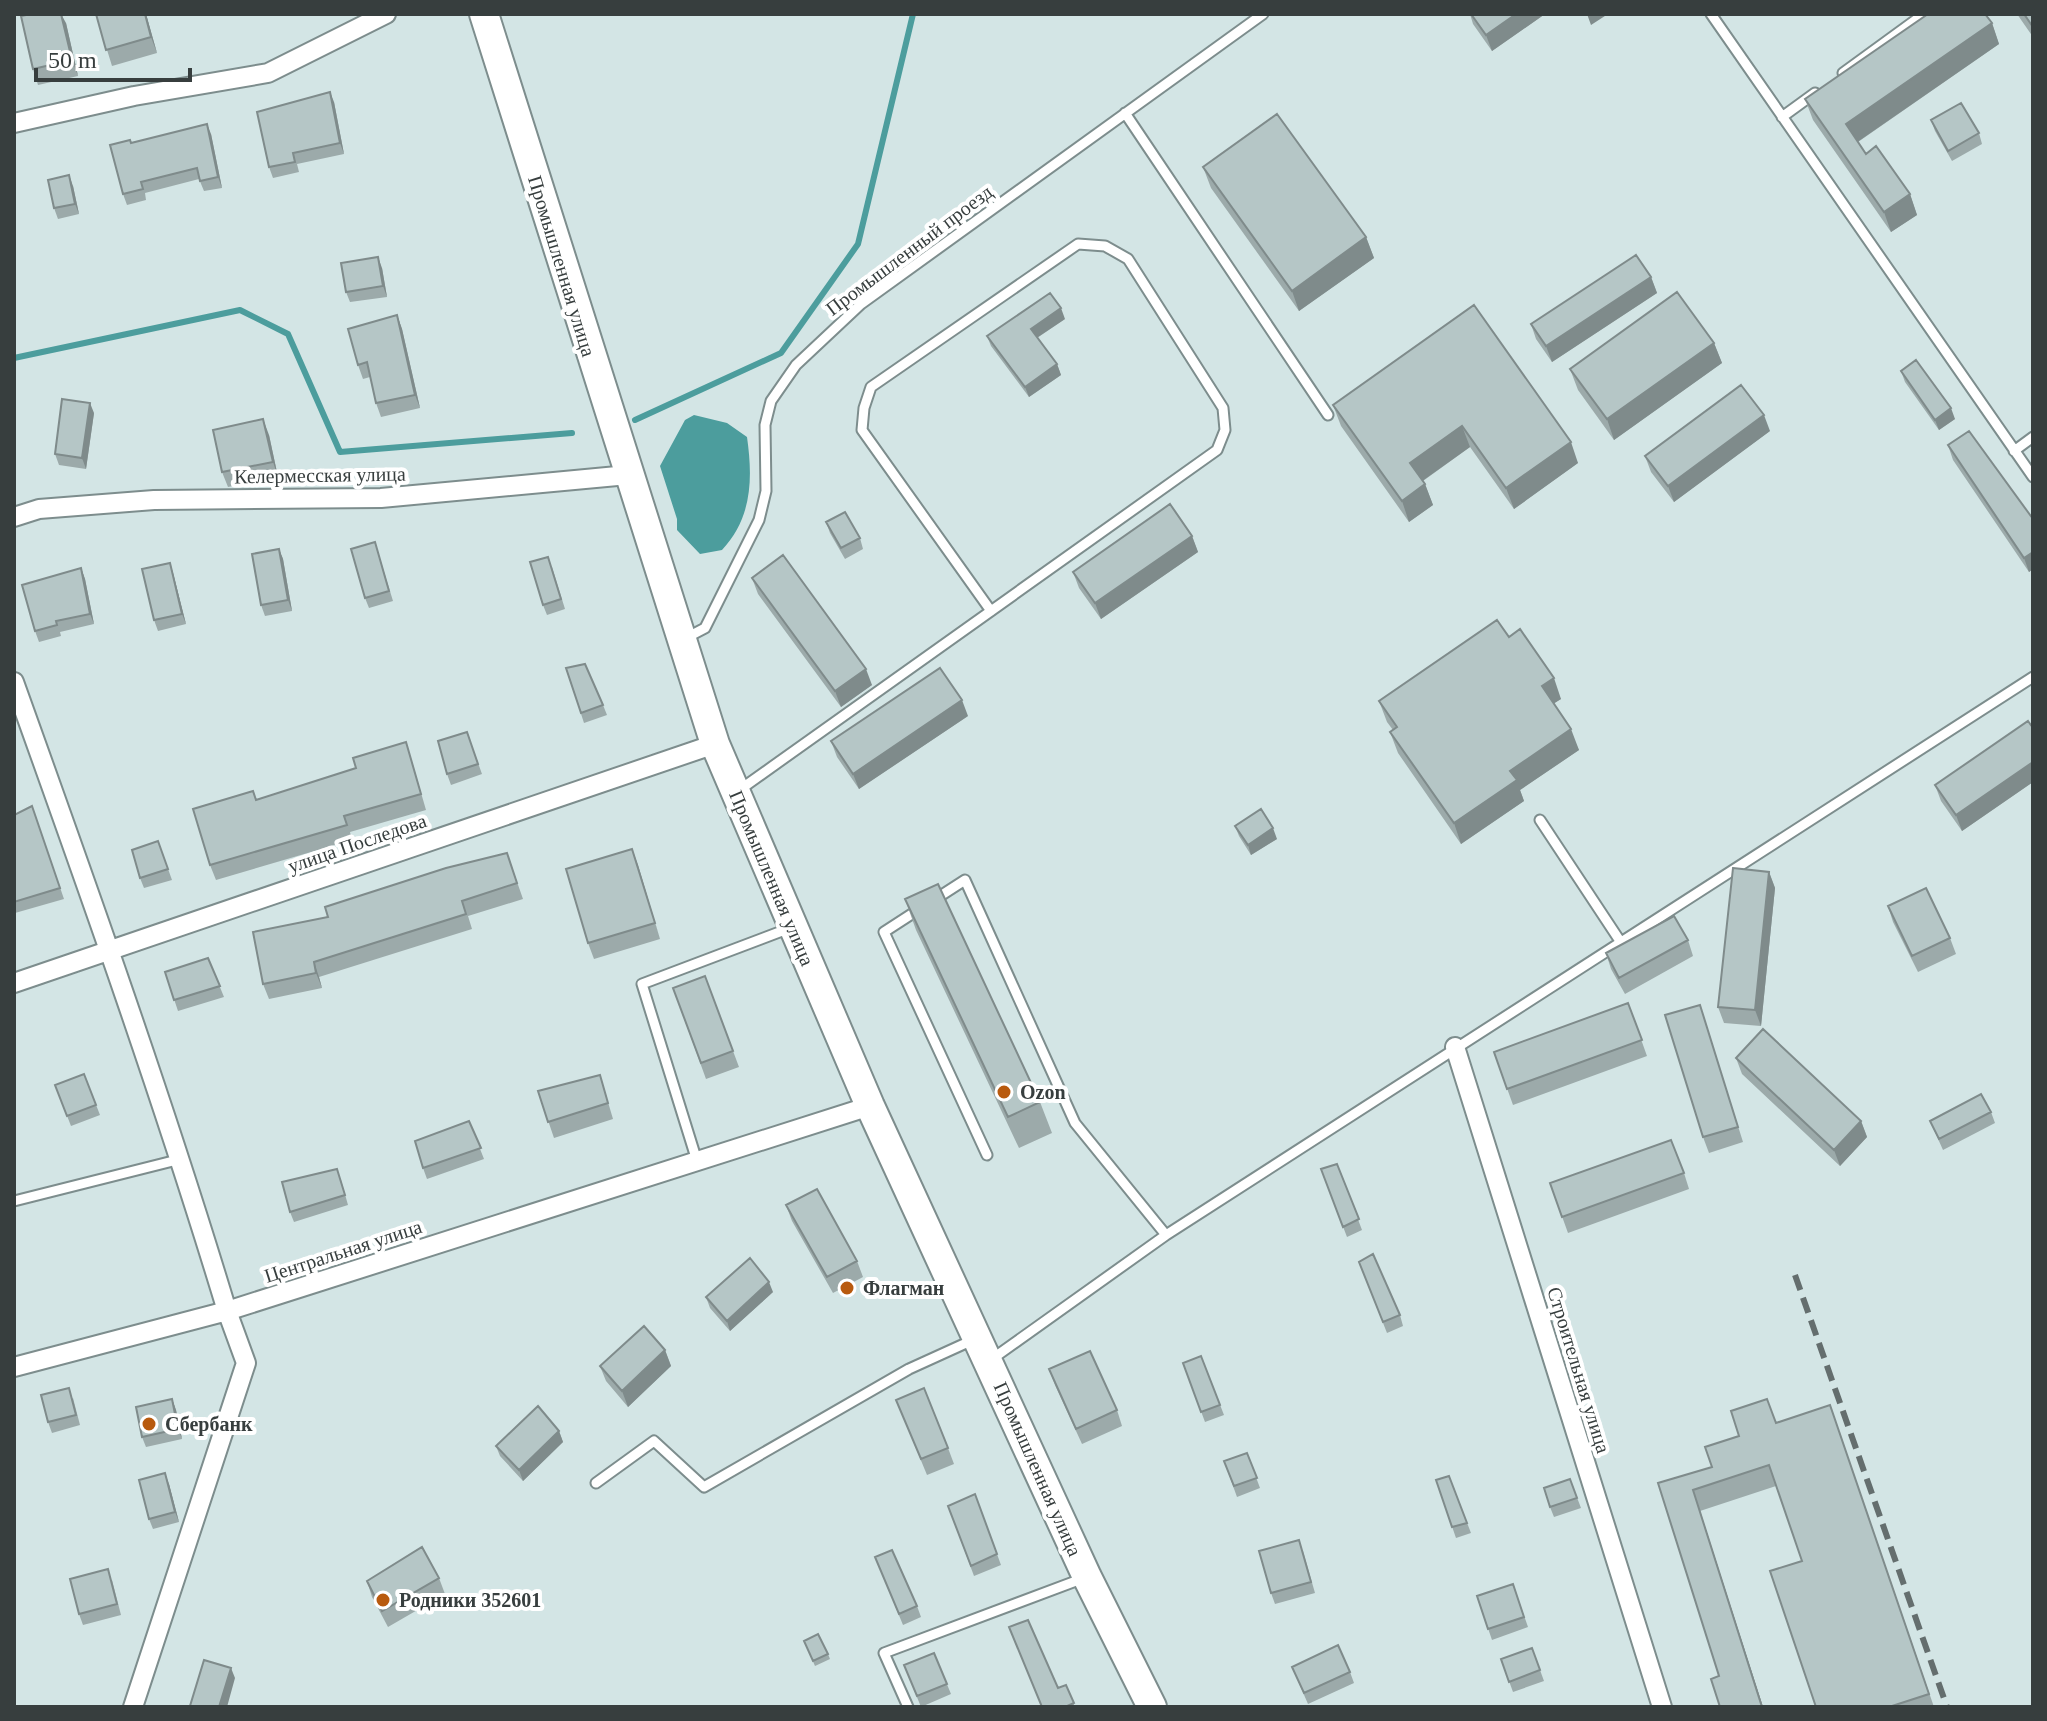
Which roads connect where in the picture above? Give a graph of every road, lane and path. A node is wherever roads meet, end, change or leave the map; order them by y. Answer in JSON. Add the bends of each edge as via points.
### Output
{"nodes":[{"id":1,"x":386,"y":14,"type":"edge"},
{"id":2,"x":484,"y":14,"type":"edge"},
{"id":3,"x":1263,"y":14,"type":"edge"},
{"id":4,"x":1711,"y":14,"type":"edge"},
{"id":5,"x":1924,"y":14,"type":"edge"},
{"id":6,"x":1834,"y":80,"type":"edge"},
{"id":7,"x":1821,"y":89,"type":"edge"},
{"id":8,"x":1125,"y":113,"type":"junction"},
{"id":9,"x":1782,"y":117,"type":"junction"},
{"id":10,"x":14,"y":123,"type":"edge"},
{"id":11,"x":1328,"y":415,"type":"dead end"},
{"id":12,"x":2033,"y":437,"type":"edge"},
{"id":13,"x":2014,"y":451,"type":"junction"},
{"id":14,"x":628,"y":475,"type":"junction"},
{"id":15,"x":2033,"y":477,"type":"edge"},
{"id":16,"x":14,"y":517,"type":"edge"},
{"id":17,"x":991,"y":611,"type":"junction"},
{"id":18,"x":681,"y":641,"type":"junction"},
{"id":19,"x":2033,"y":677,"type":"edge"},
{"id":20,"x":14,"y":682,"type":"edge"},
{"id":21,"x":715,"y":744,"type":"junction"},
{"id":22,"x":736,"y":793,"type":"junction"},
{"id":23,"x":1540,"y":820,"type":"dead end"},
{"id":24,"x":793,"y":927,"type":"junction"},
{"id":25,"x":1620,"y":941,"type":"junction"},
{"id":26,"x":110,"y":951,"type":"junction"},
{"id":27,"x":14,"y":983,"type":"edge"},
{"id":28,"x":1455,"y":1047,"type":"junction"},
{"id":29,"x":870,"y":1106,"type":"junction"},
{"id":30,"x":987,"y":1155,"type":"dead end"},
{"id":31,"x":181,"y":1159,"type":"junction"},
{"id":32,"x":697,"y":1161,"type":"junction"},
{"id":33,"x":14,"y":1201,"type":"edge"},
{"id":34,"x":1166,"y":1235,"type":"junction"},
{"id":35,"x":227,"y":1311,"type":"junction"},
{"id":36,"x":984,"y":1349,"type":"junction"},
{"id":37,"x":14,"y":1367,"type":"edge"},
{"id":38,"x":596,"y":1483,"type":"dead end"},
{"id":39,"x":1087,"y":1577,"type":"junction"},
{"id":40,"x":133,"y":1707,"type":"edge"},
{"id":41,"x":908,"y":1707,"type":"edge"},
{"id":42,"x":1152,"y":1707,"type":"edge"},
{"id":43,"x":1662,"y":1707,"type":"edge"}],
"edges":[{"from":1,"to":10,"type":"street","via":[[268,73]]},
{"from":2,"to":14,"type":"main road","name":"Промышленная улица"},
{"from":3,"to":8,"type":"lane","name":"Промышленный проезд"},
{"from":4,"to":9,"type":"lane"},
{"from":5,"to":6,"type":"lane"},
{"from":7,"to":9,"type":"lane"},
{"from":8,"to":11,"type":"lane"},
{"from":8,"to":18,"type":"lane","name":"Промышленный проезд","via":[[861,304],[796,365],[771,401],[765,425],[766,491],[759,520],[705,628]]},
{"from":9,"to":13,"type":"lane"},
{"from":12,"to":13,"type":"lane"},
{"from":13,"to":15,"type":"lane"},
{"from":14,"to":16,"type":"street","name":"Келермесская улица","via":[[381,498],[154,500],[39,509]]},
{"from":14,"to":18,"type":"main road","name":"Промышленная улица"},
{"from":17,"to":17,"type":"lane","via":[[1217,450],[1225,430],[1223,408],[1128,259],[1105,246],[1078,244],[871,387],[864,408],[862,430]]},
{"from":17,"to":22,"type":"lane"},
{"from":18,"to":21,"type":"main road","name":"Промышленная улица"},
{"from":19,"to":25,"type":"lane"},
{"from":20,"to":26,"type":"street"},
{"from":21,"to":22,"type":"main road","name":"Промышленная улица"},
{"from":21,"to":26,"type":"street","name":"улица Последова"},
{"from":22,"to":24,"type":"main road","name":"Промышленная улица"},
{"from":23,"to":25,"type":"lane"},
{"from":24,"to":29,"type":"main road","name":"Промышленная улица"},
{"from":24,"to":32,"type":"lane","via":[[642,984]]},
{"from":25,"to":28,"type":"lane"},
{"from":26,"to":27,"type":"street","name":"улица Последова"},
{"from":26,"to":31,"type":"street"},
{"from":28,"to":34,"type":"lane"},
{"from":28,"to":43,"type":"street","name":"Строительная улица"},
{"from":29,"to":32,"type":"street","name":"Центральная улица"},
{"from":29,"to":36,"type":"main road","name":"Промышленная улица"},
{"from":30,"to":34,"type":"lane","via":[[884,932],[965,880],[1075,1123]]},
{"from":31,"to":33,"type":"lane"},
{"from":31,"to":35,"type":"street"},
{"from":32,"to":35,"type":"street","name":"Центральная улица"},
{"from":34,"to":36,"type":"lane"},
{"from":35,"to":37,"type":"street","name":"Центральная улица"},
{"from":35,"to":40,"type":"street","via":[[246,1363]]},
{"from":36,"to":38,"type":"lane","via":[[909,1369],[704,1487],[654,1441]]},
{"from":36,"to":39,"type":"main road","name":"Промышленная улица"},
{"from":39,"to":41,"type":"lane","via":[[884,1653]]},
{"from":39,"to":42,"type":"main road","name":"Промышленная улица"}]}
